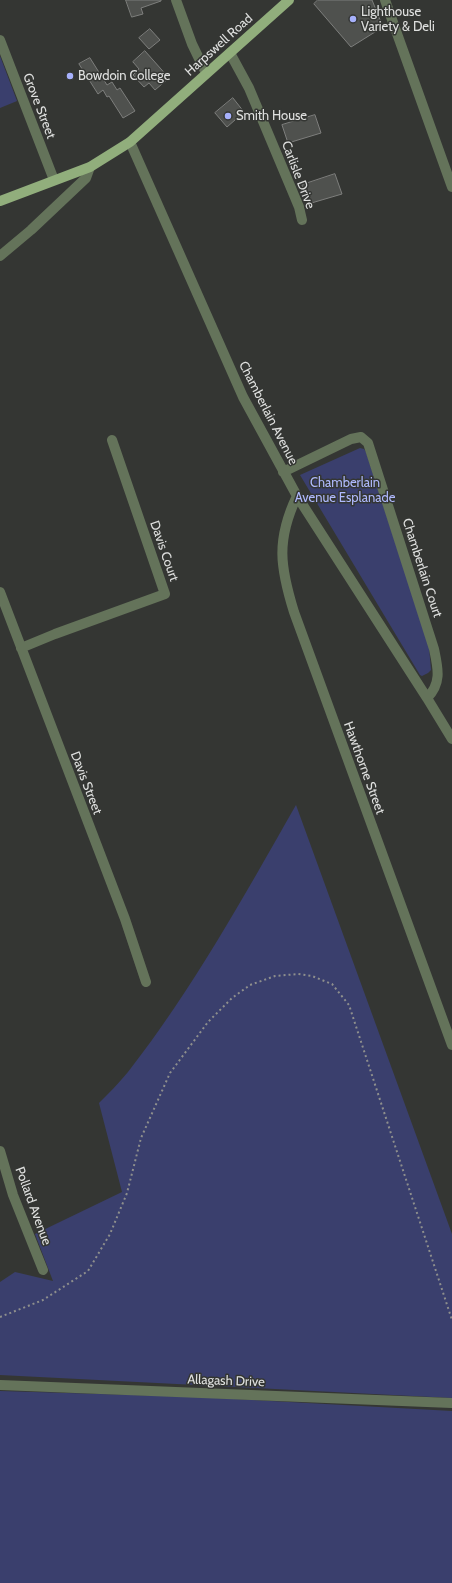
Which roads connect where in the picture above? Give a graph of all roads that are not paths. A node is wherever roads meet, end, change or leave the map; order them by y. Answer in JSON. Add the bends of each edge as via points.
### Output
{"nodes":[{"id":1,"x":176,"y":0,"type":"edge"},
{"id":2,"x":289,"y":0,"type":"edge"},
{"id":3,"x":385,"y":0,"type":"edge"},
{"id":4,"x":0,"y":40,"type":"edge"},
{"id":5,"x":230,"y":53,"type":"junction"},
{"id":6,"x":206,"y":73,"type":"junction"},
{"id":7,"x":130,"y":142,"type":"junction"},
{"id":8,"x":90,"y":167,"type":"junction"},
{"id":9,"x":54,"y":180,"type":"junction"},
{"id":10,"x":452,"y":187,"type":"edge"},
{"id":11,"x":0,"y":201,"type":"edge"},
{"id":12,"x":302,"y":220,"type":"dead end"},
{"id":13,"x":0,"y":256,"type":"edge"},
{"id":14,"x":112,"y":440,"type":"dead end"},
{"id":15,"x":283,"y":472,"type":"junction"},
{"id":16,"x":297,"y":496,"type":"junction"},
{"id":17,"x":0,"y":592,"type":"edge"},
{"id":18,"x":22,"y":648,"type":"junction"},
{"id":19,"x":427,"y":698,"type":"junction"},
{"id":20,"x":452,"y":739,"type":"edge"},
{"id":21,"x":146,"y":982,"type":"dead end"},
{"id":22,"x":452,"y":1045,"type":"edge"},
{"id":23,"x":0,"y":1151,"type":"edge"},
{"id":24,"x":43,"y":1270,"type":"dead end"},
{"id":25,"x":0,"y":1386,"type":"edge"},
{"id":26,"x":452,"y":1403,"type":"edge"}],
"edges":[{"from":1,"to":6,"type":"street"},
{"from":2,"to":5,"type":"main road","name":"Harpswell Road"},
{"from":3,"to":10,"type":"street"},
{"from":4,"to":9,"type":"street","name":"Grove Street"},
{"from":5,"to":6,"type":"main road","name":"Harpswell Road"},
{"from":5,"to":12,"type":"street","name":"Carlisle Drive","via":[[249,88],[299,207]]},
{"from":6,"to":7,"type":"main road","name":"Harpswell Road"},
{"from":7,"to":8,"type":"main road","name":"Harpswell Road"},
{"from":7,"to":15,"type":"street","name":"Chamberlain Avenue","via":[[243,397]]},
{"from":8,"to":9,"type":"main road","name":"Harpswell Road"},
{"from":8,"to":13,"type":"street","via":[[86,178]]},
{"from":9,"to":11,"type":"main road","name":"Harpswell Road"},
{"from":14,"to":18,"type":"street","name":"Davis Court","via":[[165,594]]},
{"from":15,"to":16,"type":"street","name":"Chamberlain Avenue"},
{"from":15,"to":19,"type":"street","name":"Chamberlain Court","via":[[351,439],[361,437],[368,443],[434,649],[438,668],[437,682],[434,691]]},
{"from":16,"to":19,"type":"street","name":"Chamberlain Avenue"},
{"from":16,"to":22,"type":"street","name":"Hawthorne Street","via":[[286,523],[282,547],[286,587]]},
{"from":17,"to":18,"type":"street","name":"Davis Street"},
{"from":18,"to":21,"type":"street","name":"Davis Street","via":[[125,919]]},
{"from":19,"to":20,"type":"street","name":"Chamberlain Avenue"},
{"from":23,"to":24,"type":"street","name":"Pollard Avenue","via":[[13,1195]]},
{"from":25,"to":26,"type":"street","name":"Allagash Drive"}]}
